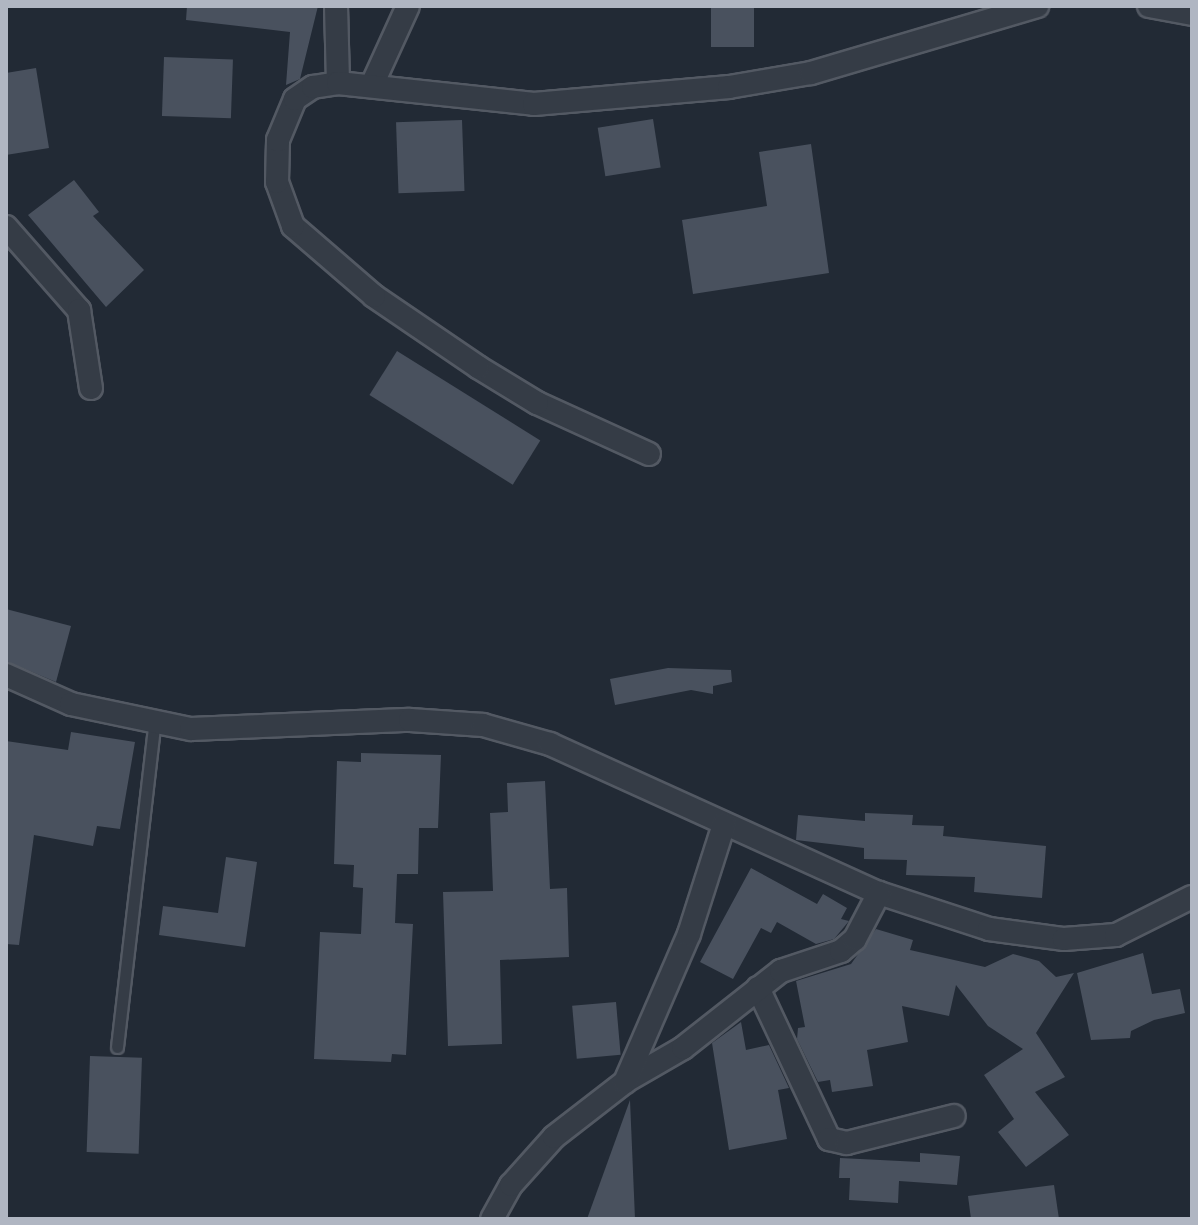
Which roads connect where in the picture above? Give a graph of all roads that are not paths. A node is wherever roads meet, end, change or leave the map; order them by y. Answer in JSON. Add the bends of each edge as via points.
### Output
{"nodes":[{"id":1,"x":336,"y":6,"type":"edge"},
{"id":2,"x":408,"y":6,"type":"edge"},
{"id":3,"x":1037,"y":6,"type":"edge"},
{"id":4,"x":1149,"y":6,"type":"edge"},
{"id":5,"x":1192,"y":14,"type":"edge"},
{"id":6,"x":338,"y":83,"type":"junction"},
{"id":7,"x":372,"y":85,"type":"junction"},
{"id":8,"x":6,"y":227,"type":"edge"},
{"id":9,"x":91,"y":388,"type":"dead end"},
{"id":10,"x":649,"y":454,"type":"dead end"},
{"id":11,"x":6,"y":675,"type":"edge"},
{"id":12,"x":154,"y":725,"type":"junction"},
{"id":13,"x":724,"y":824,"type":"junction"},
{"id":14,"x":879,"y":893,"type":"junction"},
{"id":15,"x":1192,"y":897,"type":"edge"},
{"id":16,"x":758,"y":988,"type":"junction"},
{"id":17,"x":117,"y":1047,"type":"dead end"},
{"id":18,"x":625,"y":1082,"type":"junction"},
{"id":19,"x":954,"y":1116,"type":"dead end"},
{"id":20,"x":492,"y":1219,"type":"edge"}],
"edges":[{"from":1,"to":6,"type":"street"},
{"from":2,"to":7,"type":"street"},
{"from":3,"to":7,"type":"street","via":[[811,73],[729,87],[534,104]]},
{"from":4,"to":5,"type":"street"},
{"from":6,"to":7,"type":"street"},
{"from":6,"to":10,"type":"street","via":[[313,87],[284,118],[277,182],[293,226],[374,296],[478,367],[602,436]]},
{"from":8,"to":9,"type":"street","via":[[79,310]]},
{"from":11,"to":12,"type":"street","via":[[71,704]]},
{"from":12,"to":13,"type":"street","via":[[483,725],[550,744]]},
{"from":12,"to":17,"type":"lane"},
{"from":13,"to":14,"type":"street"},
{"from":13,"to":18,"type":"street","via":[[689,934]]},
{"from":14,"to":15,"type":"street","via":[[976,926],[1064,939],[1141,927]]},
{"from":14,"to":16,"type":"street","via":[[855,939],[841,951],[781,971]]},
{"from":16,"to":18,"type":"street","via":[[683,1048]]},
{"from":16,"to":19,"type":"street","via":[[829,1139],[847,1143]]},
{"from":18,"to":20,"type":"street","via":[[554,1137],[511,1185]]}]}
